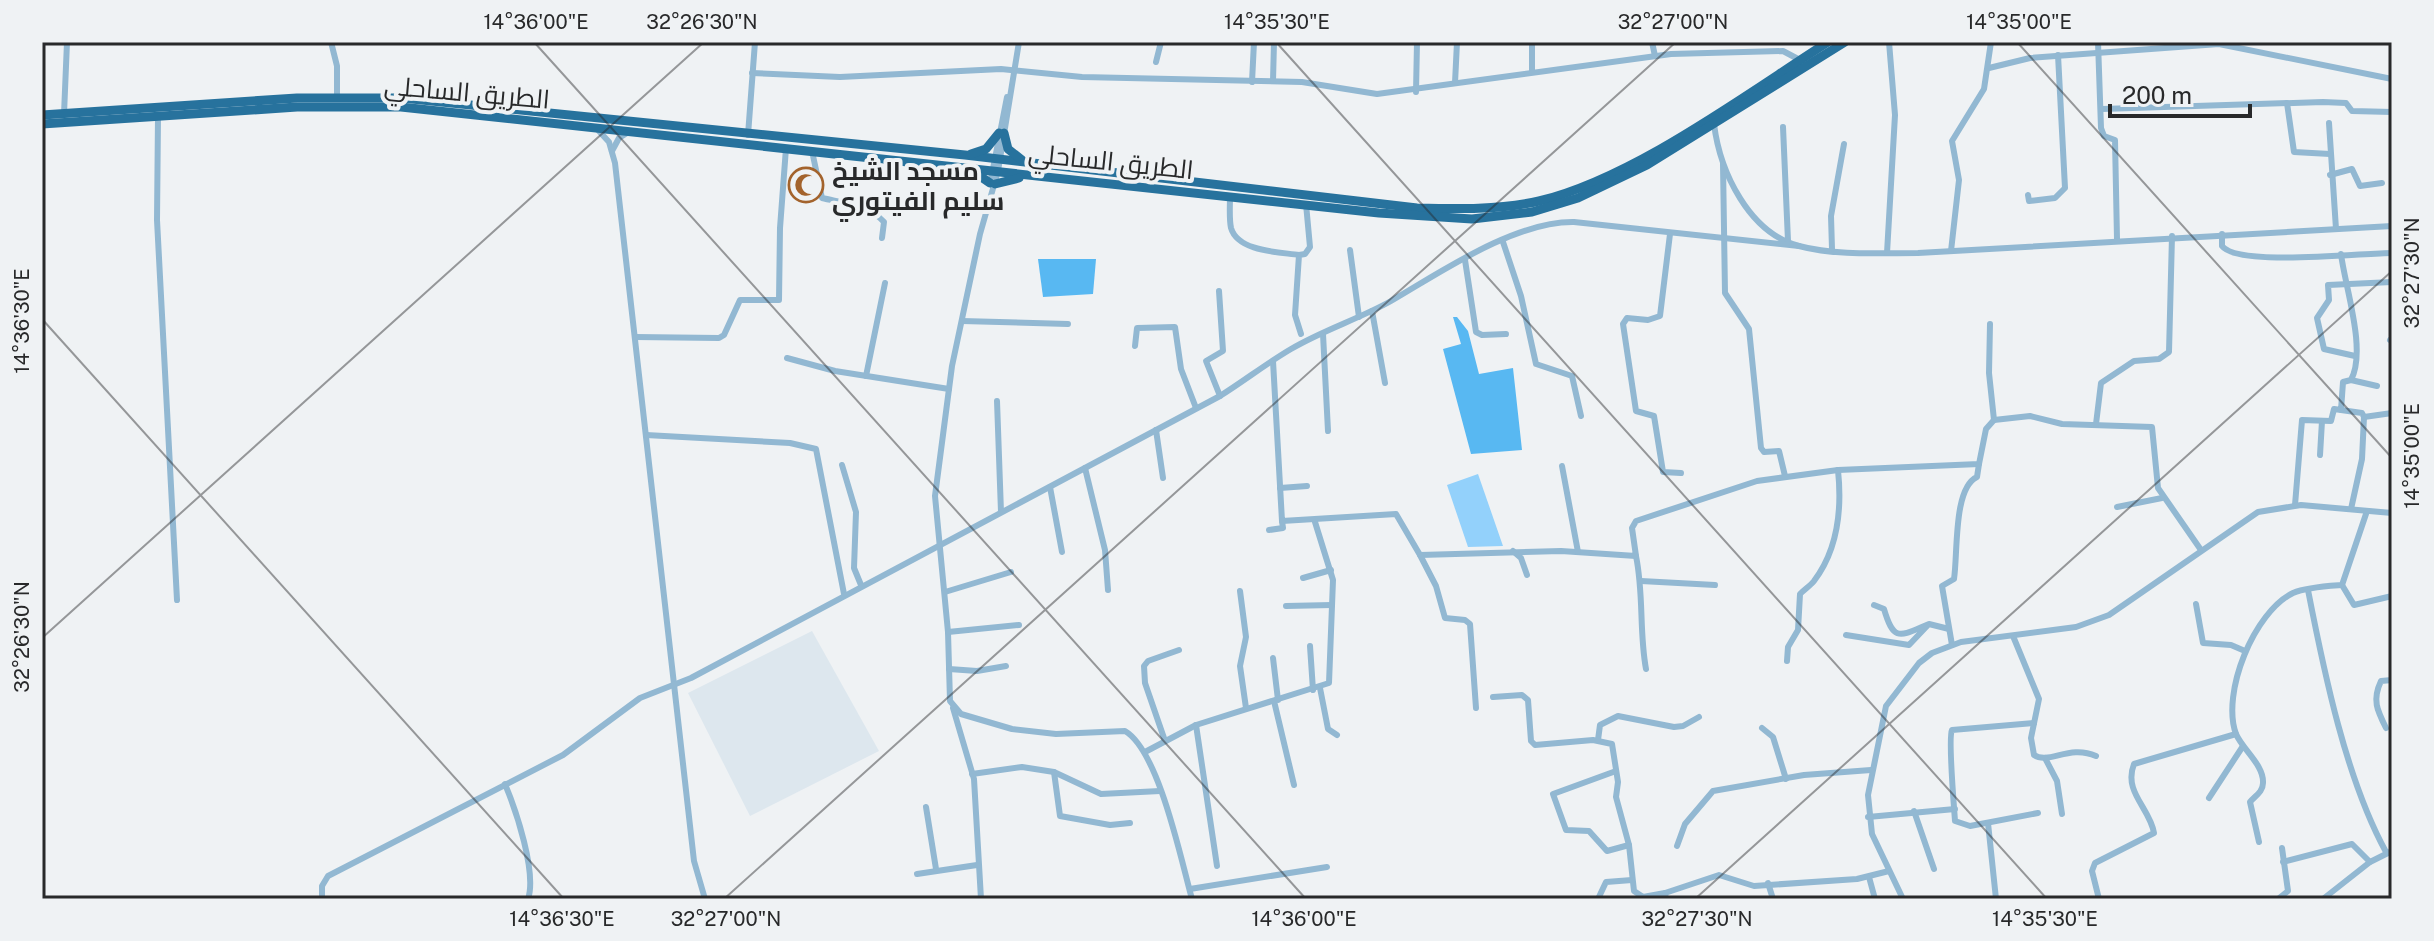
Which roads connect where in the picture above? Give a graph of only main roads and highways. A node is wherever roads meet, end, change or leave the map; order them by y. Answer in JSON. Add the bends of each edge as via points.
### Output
{"nodes":[{"id":1,"x":1828,"y":42,"type":"edge"},
{"id":2,"x":1845,"y":42,"type":"edge"},
{"id":3,"x":42,"y":115,"type":"edge"},
{"id":4,"x":42,"y":124,"type":"edge"},
{"id":5,"x":697,"y":134,"type":"junction"},
{"id":6,"x":965,"y":155,"type":"junction"},
{"id":7,"x":1029,"y":163,"type":"junction"},
{"id":8,"x":968,"y":169,"type":"junction"},
{"id":9,"x":1031,"y":176,"type":"junction"},
{"id":10,"x":1195,"y":188,"type":"junction"}],
"edges":[{"from":1,"to":10,"type":"highway","name":"الطريق الساحلي","via":[[1634,163],[1540,201],[1417,208]]},
{"from":2,"to":10,"type":"highway","name":"الطريق الساحلي","via":[[1623,178],[1550,207],[1506,216],[1438,219]]},
{"from":3,"to":5,"type":"highway","name":"الطريق الساحلي","via":[[337,98],[448,102]]},
{"from":4,"to":5,"type":"highway","name":"الطريق الساحلي","via":[[364,106]]},
{"from":5,"to":6,"type":"highway","name":"الطريق الساحلي"},
{"from":5,"to":8,"type":"highway","name":"الطريق الساحلي"},
{"from":6,"to":7,"type":"highway","name":"الطريق الساحلي"},
{"from":6,"to":7,"type":"highway","via":[[986,149],[1002,133],[1008,149]]},
{"from":7,"to":10,"type":"highway","name":"الطريق الساحلي"},
{"from":8,"to":9,"type":"highway","name":"الطريق الساحلي"},
{"from":8,"to":9,"type":"highway","via":[[992,185]]},
{"from":9,"to":10,"type":"highway","name":"الطريق الساحلي"}]}
